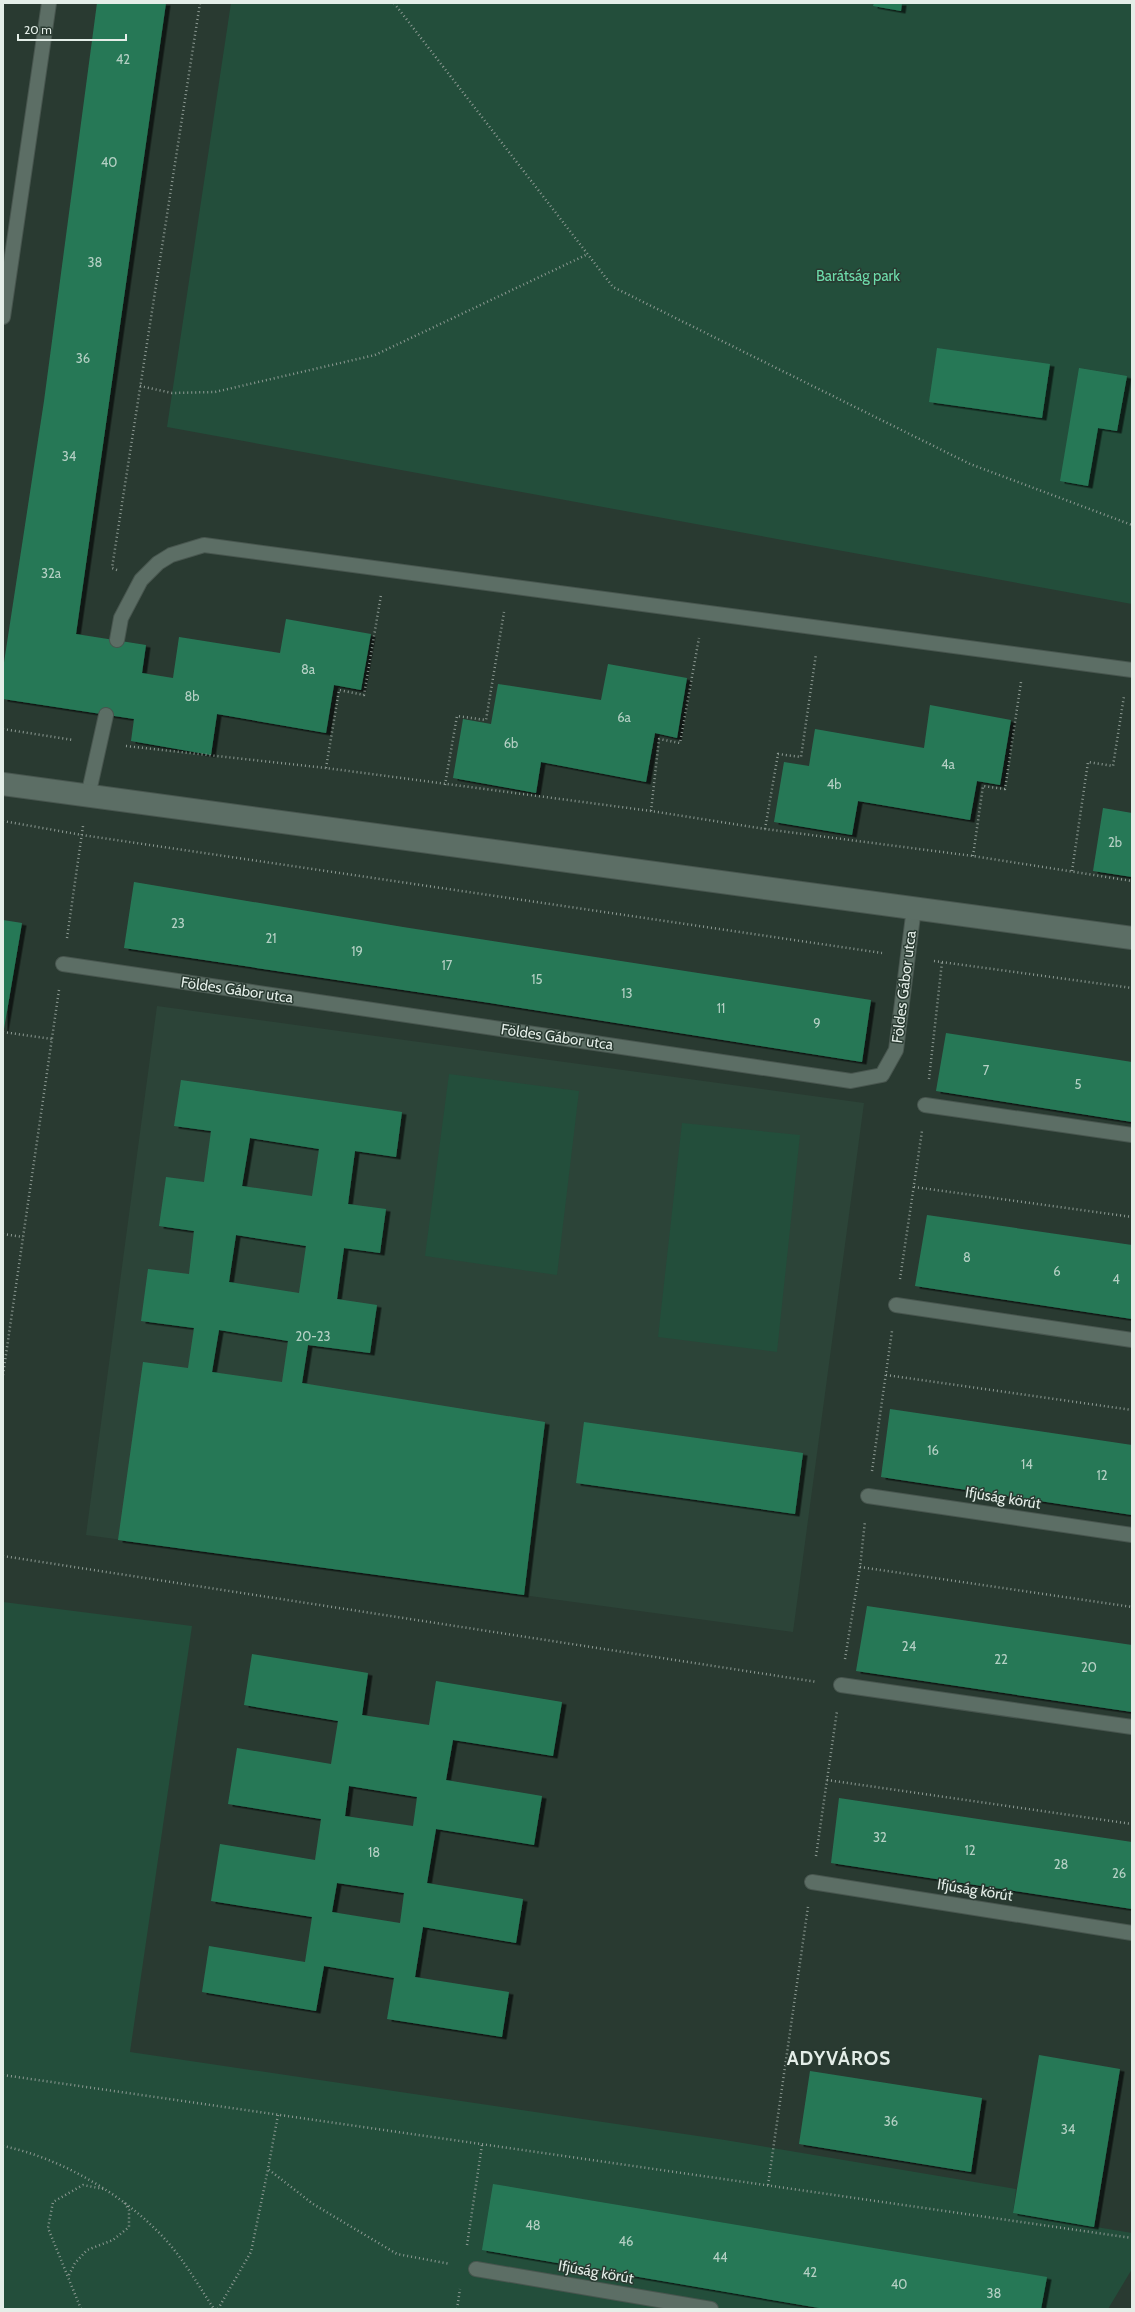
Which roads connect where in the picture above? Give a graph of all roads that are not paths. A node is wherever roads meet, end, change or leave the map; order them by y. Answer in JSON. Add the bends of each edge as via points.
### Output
{"nodes":[{"id":1,"x":49,"y":3,"type":"edge"},
{"id":2,"x":4,"y":309,"type":"edge"},
{"id":3,"x":117,"y":640,"type":"dead end"},
{"id":4,"x":1130,"y":670,"type":"edge"},
{"id":5,"x":106,"y":715,"type":"dead end"},
{"id":6,"x":3,"y":784,"type":"edge"},
{"id":7,"x":88,"y":796,"type":"junction"},
{"id":8,"x":914,"y":908,"type":"junction"},
{"id":9,"x":1132,"y":938,"type":"edge"},
{"id":10,"x":63,"y":964,"type":"road end"},
{"id":11,"x":925,"y":1105,"type":"road end"},
{"id":12,"x":1132,"y":1135,"type":"edge"},
{"id":13,"x":896,"y":1305,"type":"road end"},
{"id":14,"x":1132,"y":1340,"type":"edge"},
{"id":15,"x":868,"y":1496,"type":"road end"},
{"id":16,"x":1132,"y":1535,"type":"edge"},
{"id":17,"x":841,"y":1685,"type":"road end"},
{"id":18,"x":1132,"y":1727,"type":"edge"},
{"id":19,"x":812,"y":1882,"type":"road end"},
{"id":20,"x":1132,"y":1933,"type":"edge"},
{"id":21,"x":470,"y":2267,"type":"road end"},
{"id":22,"x":711,"y":2309,"type":"edge"}],
"edges":[{"from":1,"to":2,"type":"lane"},
{"from":3,"to":4,"type":"lane","via":[[121,618],[141,580],[158,563],[171,555],[204,545]]},
{"from":5,"to":7,"type":"lane"},
{"from":6,"to":7,"type":"street"},
{"from":7,"to":8,"type":"street"},
{"from":8,"to":9,"type":"street"},
{"from":8,"to":10,"type":"lane","name":"Földes Gábor utca","via":[[896,1050],[882,1075],[851,1080]]},
{"from":11,"to":12,"type":"lane"},
{"from":13,"to":14,"type":"lane"},
{"from":15,"to":16,"type":"lane","name":"Ifjúság körút"},
{"from":17,"to":18,"type":"lane"},
{"from":19,"to":20,"type":"lane","name":"Ifjúság körút"},
{"from":21,"to":22,"type":"lane","name":"Ifjúság körút"}]}
